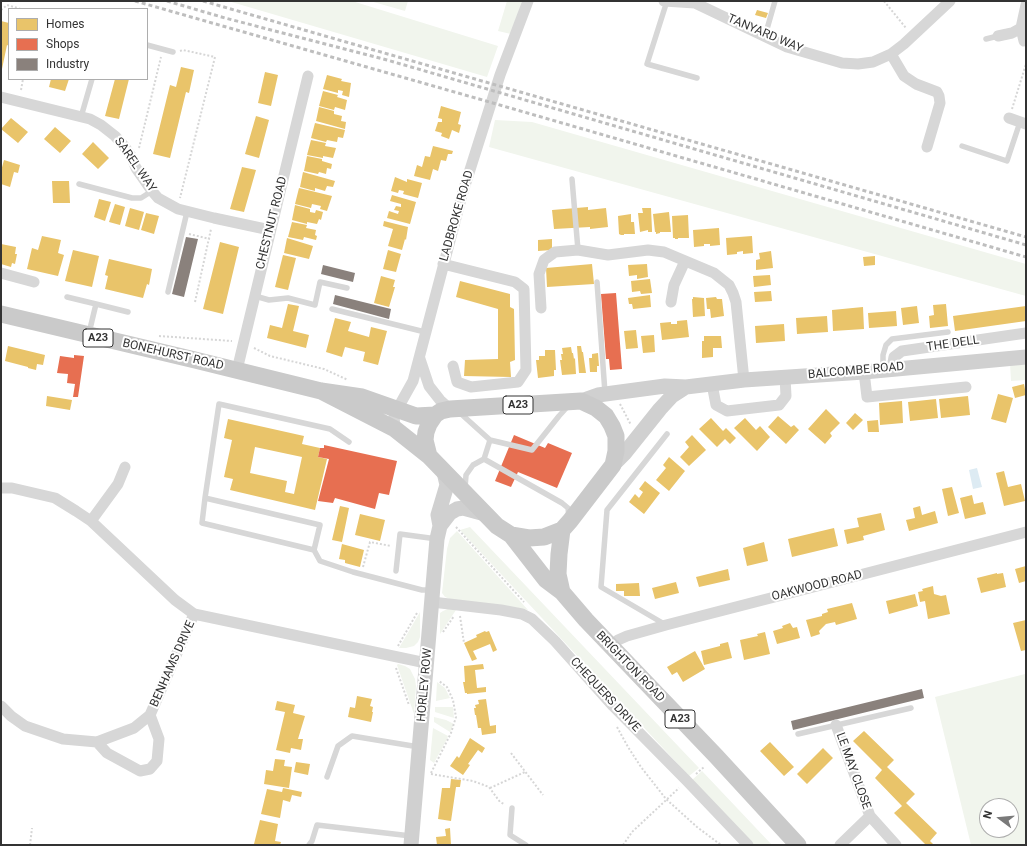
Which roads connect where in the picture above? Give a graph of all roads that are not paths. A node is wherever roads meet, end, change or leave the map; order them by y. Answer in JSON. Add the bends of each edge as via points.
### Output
{"nodes":[{"id":1,"x":528,"y":1,"type":"edge"},
{"id":2,"x":664,"y":1,"type":"edge"},
{"id":3,"x":667,"y":1,"type":"edge"},
{"id":4,"x":775,"y":1,"type":"edge"},
{"id":5,"x":950,"y":1,"type":"edge"},
{"id":6,"x":702,"y":3,"type":"edge"},
{"id":7,"x":1026,"y":4,"type":"edge"},
{"id":8,"x":1022,"y":28,"type":"junction"},
{"id":9,"x":765,"y":36,"type":"junction"},
{"id":10,"x":998,"y":36,"type":"joint"},
{"id":11,"x":986,"y":39,"type":"dead end"},
{"id":12,"x":1024,"y":41,"type":"dead end"},
{"id":13,"x":148,"y":45,"type":"edge"},
{"id":14,"x":173,"y":52,"type":"road end"},
{"id":15,"x":891,"y":54,"type":"junction"},
{"id":16,"x":308,"y":76,"type":"dead end"},
{"id":17,"x":696,"y":78,"type":"dead end"},
{"id":18,"x":92,"y":80,"type":"edge"},
{"id":19,"x":1,"y":97,"type":"edge"},
{"id":20,"x":81,"y":117,"type":"junction"},
{"id":21,"x":1018,"y":121,"type":"edge"},
{"id":22,"x":962,"y":146,"type":"dead end"},
{"id":23,"x":927,"y":147,"type":"dead end"},
{"id":24,"x":572,"y":179,"type":"dead end"},
{"id":25,"x":79,"y":184,"type":"dead end"},
{"id":26,"x":152,"y":191,"type":"junction"},
{"id":27,"x":183,"y":210,"type":"junction"},
{"id":28,"x":270,"y":230,"type":"junction"},
{"id":29,"x":578,"y":250,"type":"junction"},
{"id":30,"x":685,"y":261,"type":"junction"},
{"id":31,"x":443,"y":264,"type":"junction"},
{"id":32,"x":1,"y":273,"type":"edge"},
{"id":33,"x":34,"y":282,"type":"dead end"},
{"id":34,"x":597,"y":282,"type":"dead end"},
{"id":35,"x":346,"y":288,"type":"dead end"},
{"id":36,"x":168,"y":292,"type":"dead end"},
{"id":37,"x":255,"y":296,"type":"junction"},
{"id":38,"x":67,"y":297,"type":"dead end"},
{"id":39,"x":671,"y":302,"type":"dead end"},
{"id":40,"x":96,"y":304,"type":"junction"},
{"id":41,"x":541,"y":308,"type":"dead end"},
{"id":42,"x":332,"y":309,"type":"dead end"},
{"id":43,"x":128,"y":312,"type":"dead end"},
{"id":44,"x":1,"y":314,"type":"edge"},
{"id":45,"x":425,"y":332,"type":"junction"},
{"id":46,"x":948,"y":332,"type":"dead end"},
{"id":47,"x":1026,"y":333,"type":"edge"},
{"id":48,"x":88,"y":335,"type":"junction"},
{"id":49,"x":1026,"y":357,"type":"edge"},
{"id":50,"x":420,"y":358,"type":"junction"},
{"id":51,"x":453,"y":366,"type":"dead end"},
{"id":52,"x":888,"y":369,"type":"junction"},
{"id":53,"x":237,"y":370,"type":"junction"},
{"id":54,"x":864,"y":372,"type":"junction"},
{"id":55,"x":785,"y":377,"type":"junction"},
{"id":56,"x":744,"y":380,"type":"junction"},
{"id":57,"x":712,"y":384,"type":"junction"},
{"id":58,"x":686,"y":387,"type":"junction"},
{"id":59,"x":966,"y":387,"type":"dead end"},
{"id":60,"x":647,"y":388,"type":"junction"},
{"id":61,"x":321,"y":391,"type":"junction"},
{"id":62,"x":612,"y":397,"type":"junction"},
{"id":63,"x":577,"y":401,"type":"junction"},
{"id":64,"x":452,"y":408,"type":"junction"},
{"id":65,"x":660,"y":409,"type":"junction"},
{"id":66,"x":396,"y":410,"type":"junction"},
{"id":67,"x":434,"y":415,"type":"junction"},
{"id":68,"x":395,"y":428,"type":"junction"},
{"id":69,"x":667,"y":434,"type":"dead end"},
{"id":70,"x":490,"y":440,"type":"junction"},
{"id":71,"x":348,"y":442,"type":"dead end"},
{"id":72,"x":429,"y":456,"type":"junction"},
{"id":73,"x":484,"y":459,"type":"junction"},
{"id":74,"x":613,"y":465,"type":"junction"},
{"id":75,"x":125,"y":467,"type":"dead end"},
{"id":76,"x":444,"y":472,"type":"junction"},
{"id":77,"x":1,"y":488,"type":"edge"},
{"id":78,"x":466,"y":492,"type":"junction"},
{"id":79,"x":205,"y":498,"type":"junction"},
{"id":80,"x":485,"y":514,"type":"junction"},
{"id":81,"x":91,"y":522,"type":"junction"},
{"id":82,"x":566,"y":525,"type":"junction"},
{"id":83,"x":443,"y":529,"type":"junction"},
{"id":84,"x":1026,"y":532,"type":"edge"},
{"id":85,"x":511,"y":535,"type":"junction"},
{"id":86,"x":314,"y":550,"type":"junction"},
{"id":87,"x":396,"y":571,"type":"dead end"},
{"id":88,"x":562,"y":592,"type":"junction"},
{"id":89,"x":432,"y":596,"type":"junction"},
{"id":90,"x":194,"y":614,"type":"junction"},
{"id":91,"x":666,"y":625,"type":"junction"},
{"id":92,"x":611,"y":647,"type":"junction"},
{"id":93,"x":426,"y":663,"type":"junction"},
{"id":94,"x":1,"y":706,"type":"edge"},
{"id":95,"x":911,"y":708,"type":"dead end"},
{"id":96,"x":150,"y":715,"type":"junction"},
{"id":97,"x":836,"y":725,"type":"junction"},
{"id":98,"x":798,"y":734,"type":"dead end"},
{"id":99,"x":97,"y":742,"type":"junction"},
{"id":100,"x":420,"y":747,"type":"junction"},
{"id":101,"x":327,"y":777,"type":"dead end"},
{"id":102,"x":512,"y":808,"type":"road end"},
{"id":103,"x":870,"y":816,"type":"junction"},
{"id":104,"x":411,"y":840,"type":"edge"},
{"id":105,"x":309,"y":845,"type":"edge"},
{"id":106,"x":526,"y":845,"type":"edge"},
{"id":107,"x":748,"y":845,"type":"edge"},
{"id":108,"x":798,"y":845,"type":"edge"},
{"id":109,"x":840,"y":845,"type":"edge"},
{"id":110,"x":896,"y":845,"type":"edge"}],
"edges":[{"from":1,"to":31,"type":"street","name":"LADBROKE ROAD","via":[[500,75]]},
{"from":2,"to":3,"type":"street","name":"TANYARD WAY"},
{"from":3,"to":6,"type":"street","name":"TANYARD WAY"},
{"from":3,"to":17,"type":"lane","via":[[648,64]]},
{"from":4,"to":9,"type":"lane"},
{"from":5,"to":15,"type":"street","name":"TANYARD WAY","via":[[913,37]]},
{"from":6,"to":9,"type":"street","name":"TANYARD WAY"},
{"from":7,"to":8,"type":"street"},
{"from":8,"to":10,"type":"street"},
{"from":8,"to":12,"type":"street"},
{"from":9,"to":15,"type":"street","name":"TANYARD WAY","via":[[787,47],[842,63],[873,62]]},
{"from":10,"to":11,"type":"lane"},
{"from":13,"to":14,"type":"lane"},
{"from":15,"to":23,"type":"street","via":[[904,76],[937,92],[940,96]]},
{"from":16,"to":28,"type":"street","name":"CHESTNUT ROAD"},
{"from":18,"to":20,"type":"lane"},
{"from":19,"to":20,"type":"street","name":"SAREL WAY"},
{"from":20,"to":26,"type":"street","name":"SAREL WAY","via":[[101,125],[116,136]]},
{"from":21,"to":22,"type":"lane","via":[[1007,161]]},
{"from":24,"to":29,"type":"lane"},
{"from":25,"to":26,"type":"lane","via":[[132,198],[141,198]]},
{"from":26,"to":27,"type":"street","name":"SAREL WAY","via":[[158,198]]},
{"from":27,"to":28,"type":"street","name":"SAREL WAY"},
{"from":27,"to":36,"type":"lane","via":[[182,233]]},
{"from":28,"to":37,"type":"street","name":"CHESTNUT ROAD"},
{"from":29,"to":30,"type":"street","via":[[608,255],[656,250]]},
{"from":29,"to":41,"type":"street","via":[[555,252],[544,260],[539,274]]},
{"from":30,"to":39,"type":"street","via":[[674,285]]},
{"from":30,"to":56,"type":"street","via":[[714,273],[733,293]]},
{"from":31,"to":45,"type":"street","name":"LADBROKE ROAD"},
{"from":31,"to":51,"type":"street","via":[[515,282],[524,289],[526,370],[518,382],[471,387],[458,382]]},
{"from":32,"to":33,"type":"street"},
{"from":34,"to":62,"type":"lane"},
{"from":35,"to":37,"type":"lane","via":[[320,282],[315,305],[288,298],[269,300]]},
{"from":37,"to":53,"type":"street","name":"CHESTNUT ROAD"},
{"from":38,"to":40,"type":"lane"},
{"from":40,"to":43,"type":"lane"},
{"from":40,"to":48,"type":"lane"},
{"from":42,"to":45,"type":"lane"},
{"from":44,"to":48,"type":"main road","name":"BONEHURST ROAD","number":"A23"},
{"from":45,"to":50,"type":"street","name":"LADBROKE ROAD"},
{"from":46,"to":52,"type":"lane","via":[[892,339],[886,345],[883,355]]},
{"from":47,"to":52,"type":"street","name":"THE DELL","via":[[902,351],[894,357]]},
{"from":48,"to":53,"type":"main road","name":"BONEHURST ROAD","number":"A23"},
{"from":49,"to":52,"type":"main road","name":"BALCOMBE ROAD"},
{"from":50,"to":64,"type":"street","name":"LADBROKE ROAD","via":[[429,386],[440,400]]},
{"from":50,"to":66,"type":"street","name":"LADBROKE ROAD","via":[[413,381]]},
{"from":52,"to":54,"type":"main road","name":"BALCOMBE ROAD"},
{"from":53,"to":61,"type":"main road","name":"BONEHURST ROAD","number":"A23"},
{"from":54,"to":55,"type":"main road","name":"BALCOMBE ROAD"},
{"from":54,"to":59,"type":"street","via":[[867,397]]},
{"from":55,"to":56,"type":"main road","name":"BALCOMBE ROAD"},
{"from":55,"to":57,"type":"street","via":[[786,396],[779,405],[726,411],[716,405]]},
{"from":56,"to":57,"type":"main road","name":"BALCOMBE ROAD"},
{"from":57,"to":58,"type":"main road","name":"BALCOMBE ROAD"},
{"from":58,"to":60,"type":"main road","name":"BALCOMBE ROAD"},
{"from":58,"to":65,"type":"main road","name":"BALCOMBE ROAD","via":[[672,396]]},
{"from":60,"to":62,"type":"main road","name":"BALCOMBE ROAD"},
{"from":60,"to":65,"type":"main road","via":[[657,398]]},
{"from":61,"to":66,"type":"main road","name":"BONEHURST ROAD","number":"A23","via":[[362,397]]},
{"from":61,"to":68,"type":"main road","name":"BONEHURST ROAD","number":"A23"},
{"from":62,"to":63,"type":"main road","name":"BALCOMBE ROAD","via":[[598,395]]},
{"from":63,"to":64,"type":"main road","name":"BALCOMBE ROAD","number":"A23"},
{"from":63,"to":70,"type":"lane","via":[[559,416],[532,450]]},
{"from":63,"to":74,"type":"main road","name":"BALCOMBE ROAD","via":[[596,408],[606,416],[612,426],[616,436]]},
{"from":64,"to":67,"type":"main road","name":"BALCOMBE ROAD","number":"A23"},
{"from":64,"to":70,"type":"lane"},
{"from":65,"to":74,"type":"main road","name":"BALCOMBE ROAD"},
{"from":66,"to":67,"type":"main road","name":"BONEHURST ROAD","number":"A23","via":[[416,416]]},
{"from":66,"to":68,"type":"street","name":"LADBROKE ROAD"},
{"from":67,"to":72,"type":"main road","via":[[426,432]]},
{"from":68,"to":72,"type":"main road","name":"BONEHURST ROAD","number":"A23"},
{"from":69,"to":91,"type":"lane","via":[[607,510],[601,588]]},
{"from":70,"to":73,"type":"lane"},
{"from":71,"to":79,"type":"lane","via":[[330,429],[219,404]]},
{"from":72,"to":76,"type":"main road","name":"BRIGHTON ROAD","number":"A23"},
{"from":73,"to":78,"type":"lane","via":[[473,465],[466,475]]},
{"from":73,"to":82,"type":"lane","via":[[562,503],[568,508]]},
{"from":74,"to":82,"type":"main road","name":"BALCOMBE ROAD"},
{"from":75,"to":81,"type":"street","via":[[118,484]]},
{"from":76,"to":78,"type":"main road","name":"BRIGHTON ROAD","number":"A23"},
{"from":76,"to":83,"type":"main road","name":"HORLEY ROW","via":[[447,485],[438,515]]},
{"from":77,"to":81,"type":"street","name":"BENHAMS DRIVE","via":[[12,488],[55,498]]},
{"from":78,"to":80,"type":"main road","name":"BRIGHTON ROAD","number":"A23"},
{"from":79,"to":86,"type":"lane","via":[[202,523]]},
{"from":79,"to":86,"type":"lane","via":[[320,525]]},
{"from":80,"to":83,"type":"main road","via":[[457,508],[450,513]]},
{"from":80,"to":85,"type":"main road","name":"BRIGHTON ROAD","number":"A23"},
{"from":81,"to":90,"type":"street","name":"BENHAMS DRIVE","via":[[175,600]]},
{"from":82,"to":85,"type":"main road","number":"A23","via":[[544,537]]},
{"from":82,"to":88,"type":"main road","via":[[558,567]]},
{"from":83,"to":87,"type":"lane","via":[[400,534]]},
{"from":83,"to":89,"type":"main road","name":"HORLEY ROW"},
{"from":84,"to":91,"type":"street","name":"OAKWOOD ROAD"},
{"from":85,"to":88,"type":"main road","name":"BRIGHTON ROAD","number":"A23","via":[[546,580]]},
{"from":86,"to":89,"type":"lane","via":[[320,561],[422,590]]},
{"from":88,"to":92,"type":"main road","name":"BRIGHTON ROAD","number":"A23"},
{"from":89,"to":93,"type":"main road","name":"HORLEY ROW"},
{"from":89,"to":107,"type":"street","name":"CHEQUERS DRIVE","via":[[522,614],[532,619]]},
{"from":90,"to":93,"type":"street","name":"BENHAMS DRIVE"},
{"from":90,"to":96,"type":"street","name":"BENHAMS DRIVE"},
{"from":91,"to":92,"type":"street","name":"OAKWOOD ROAD","via":[[627,636]]},
{"from":92,"to":108,"type":"main road","name":"BRIGHTON ROAD","number":"A23"},
{"from":93,"to":100,"type":"main road","name":"HORLEY ROW"},
{"from":94,"to":99,"type":"street","name":"BENHAMS DRIVE","via":[[25,726],[63,739]]},
{"from":95,"to":97,"type":"lane"},
{"from":96,"to":99,"type":"street","name":"BENHAMS DRIVE","via":[[134,728]]},
{"from":96,"to":99,"type":"street","via":[[159,739],[157,761],[150,769],[140,771],[107,753]]},
{"from":97,"to":98,"type":"lane"},
{"from":97,"to":103,"type":"street","name":"LE MAY CLOSE"},
{"from":100,"to":101,"type":"lane","via":[[352,736],[338,746]]},
{"from":100,"to":104,"type":"main road","name":"HORLEY ROW","via":[[424,774]]},
{"from":102,"to":106,"type":"lane","via":[[510,835]]},
{"from":103,"to":109,"type":"street","name":"LE MAY CLOSE"},
{"from":103,"to":110,"type":"street","name":"LE MAY CLOSE"},
{"from":104,"to":105,"type":"lane","via":[[317,825]]}]}
